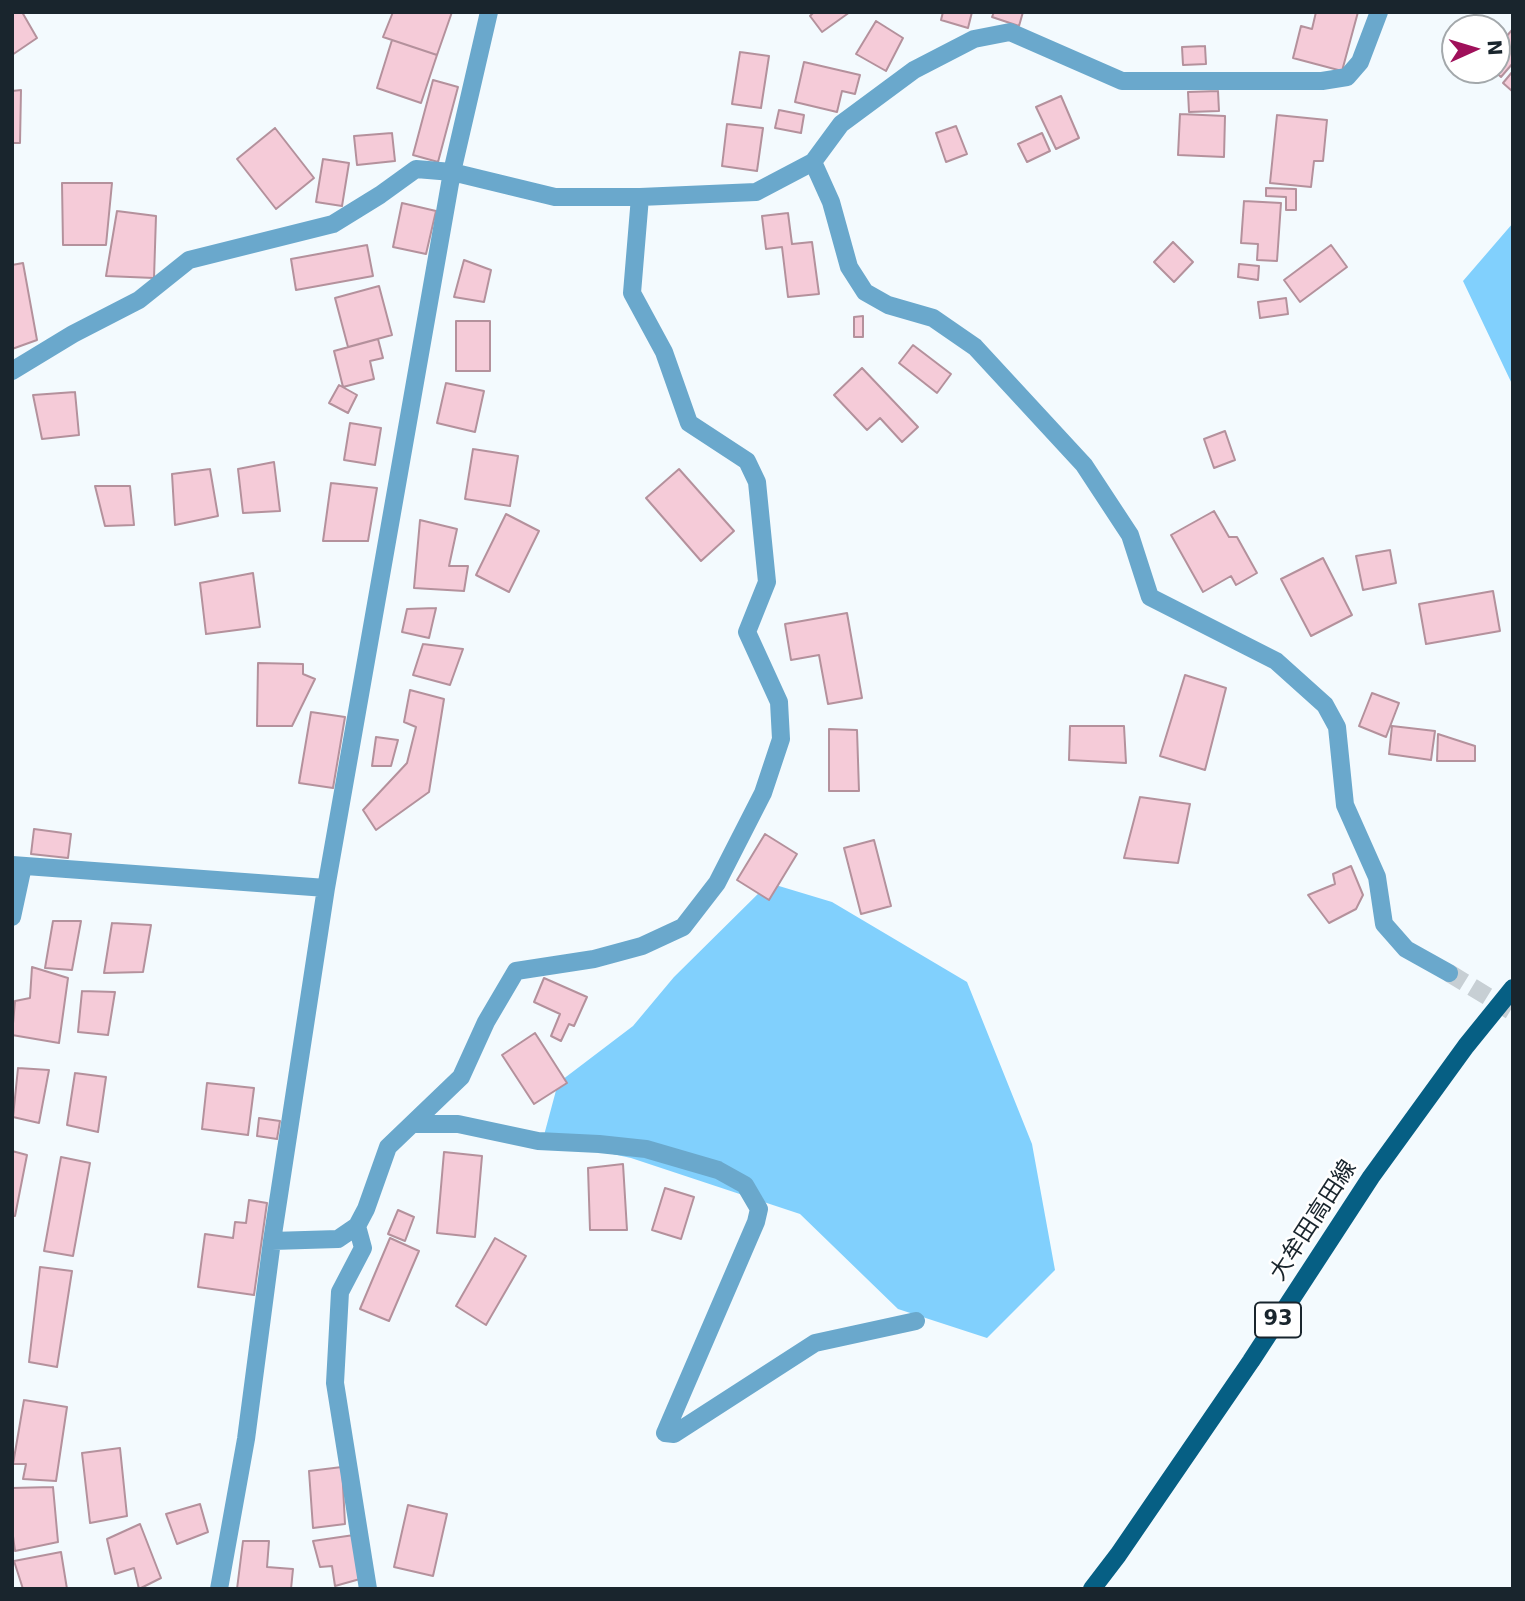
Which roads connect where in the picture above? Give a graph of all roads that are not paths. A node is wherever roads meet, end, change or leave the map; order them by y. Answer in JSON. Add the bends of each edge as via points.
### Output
{"nodes":[{"id":1,"x":489,"y":12,"type":"edge"},
{"id":2,"x":1380,"y":12,"type":"edge"},
{"id":3,"x":813,"y":162,"type":"junction"},
{"id":4,"x":452,"y":172,"type":"junction"},
{"id":5,"x":640,"y":197,"type":"junction"},
{"id":6,"x":12,"y":371,"type":"edge"},
{"id":7,"x":18,"y":866,"type":"edge"},
{"id":8,"x":326,"y":888,"type":"junction"},
{"id":9,"x":12,"y":917,"type":"edge"},
{"id":10,"x":1449,"y":973,"type":"tunnel mouth"},
{"id":11,"x":1513,"y":988,"type":"edge"},
{"id":12,"x":412,"y":1125,"type":"junction"},
{"id":13,"x":357,"y":1226,"type":"junction"},
{"id":14,"x":272,"y":1241,"type":"junction"},
{"id":15,"x":916,"y":1321,"type":"dead end"},
{"id":16,"x":219,"y":1589,"type":"edge"},
{"id":17,"x":368,"y":1589,"type":"edge"},
{"id":18,"x":1092,"y":1589,"type":"edge"}],
"edges":[{"from":1,"to":4,"type":"street"},
{"from":2,"to":3,"type":"street","via":[[1360,62],[1347,77],[1322,81],[1122,81],[1010,32],[974,39],[914,70],[841,124]]},
{"from":3,"to":5,"type":"street","via":[[756,192]]},
{"from":3,"to":10,"type":"street","via":[[831,202],[849,267],[866,292],[888,305],[933,318],[975,347],[1084,465],[1130,536],[1150,597],[1276,661],[1325,705],[1337,727],[1345,805],[1377,877],[1384,924],[1406,949]]},
{"from":4,"to":5,"type":"street","via":[[555,197]]},
{"from":4,"to":6,"type":"street","via":[[416,169],[333,224],[190,260],[139,300]]},
{"from":4,"to":8,"type":"street"},
{"from":5,"to":12,"type":"street","via":[[632,293],[664,352],[689,423],[747,461],[757,482],[767,582],[747,632],[779,702],[781,739],[763,793],[718,883],[683,927],[642,946],[594,959],[516,971],[461,1077]]},
{"from":7,"to":8,"type":"street"},
{"from":7,"to":9,"type":"street"},
{"from":8,"to":14,"type":"street"},
{"from":11,"to":18,"type":"main road","name":"大牟田高田線","number":"93","via":[[1371,1177],[1251,1361]]},
{"from":12,"to":13,"type":"street","via":[[388,1147]]},
{"from":12,"to":15,"type":"street","via":[[458,1124],[538,1141],[646,1149],[718,1170],[745,1185],[759,1209],[756,1222],[665,1433],[674,1434],[814,1343]]},
{"from":13,"to":14,"type":"street","via":[[338,1239]]},
{"from":13,"to":17,"type":"street","via":[[363,1248],[340,1292],[335,1383]]},
{"from":14,"to":16,"type":"street","via":[[246,1439]]}]}
